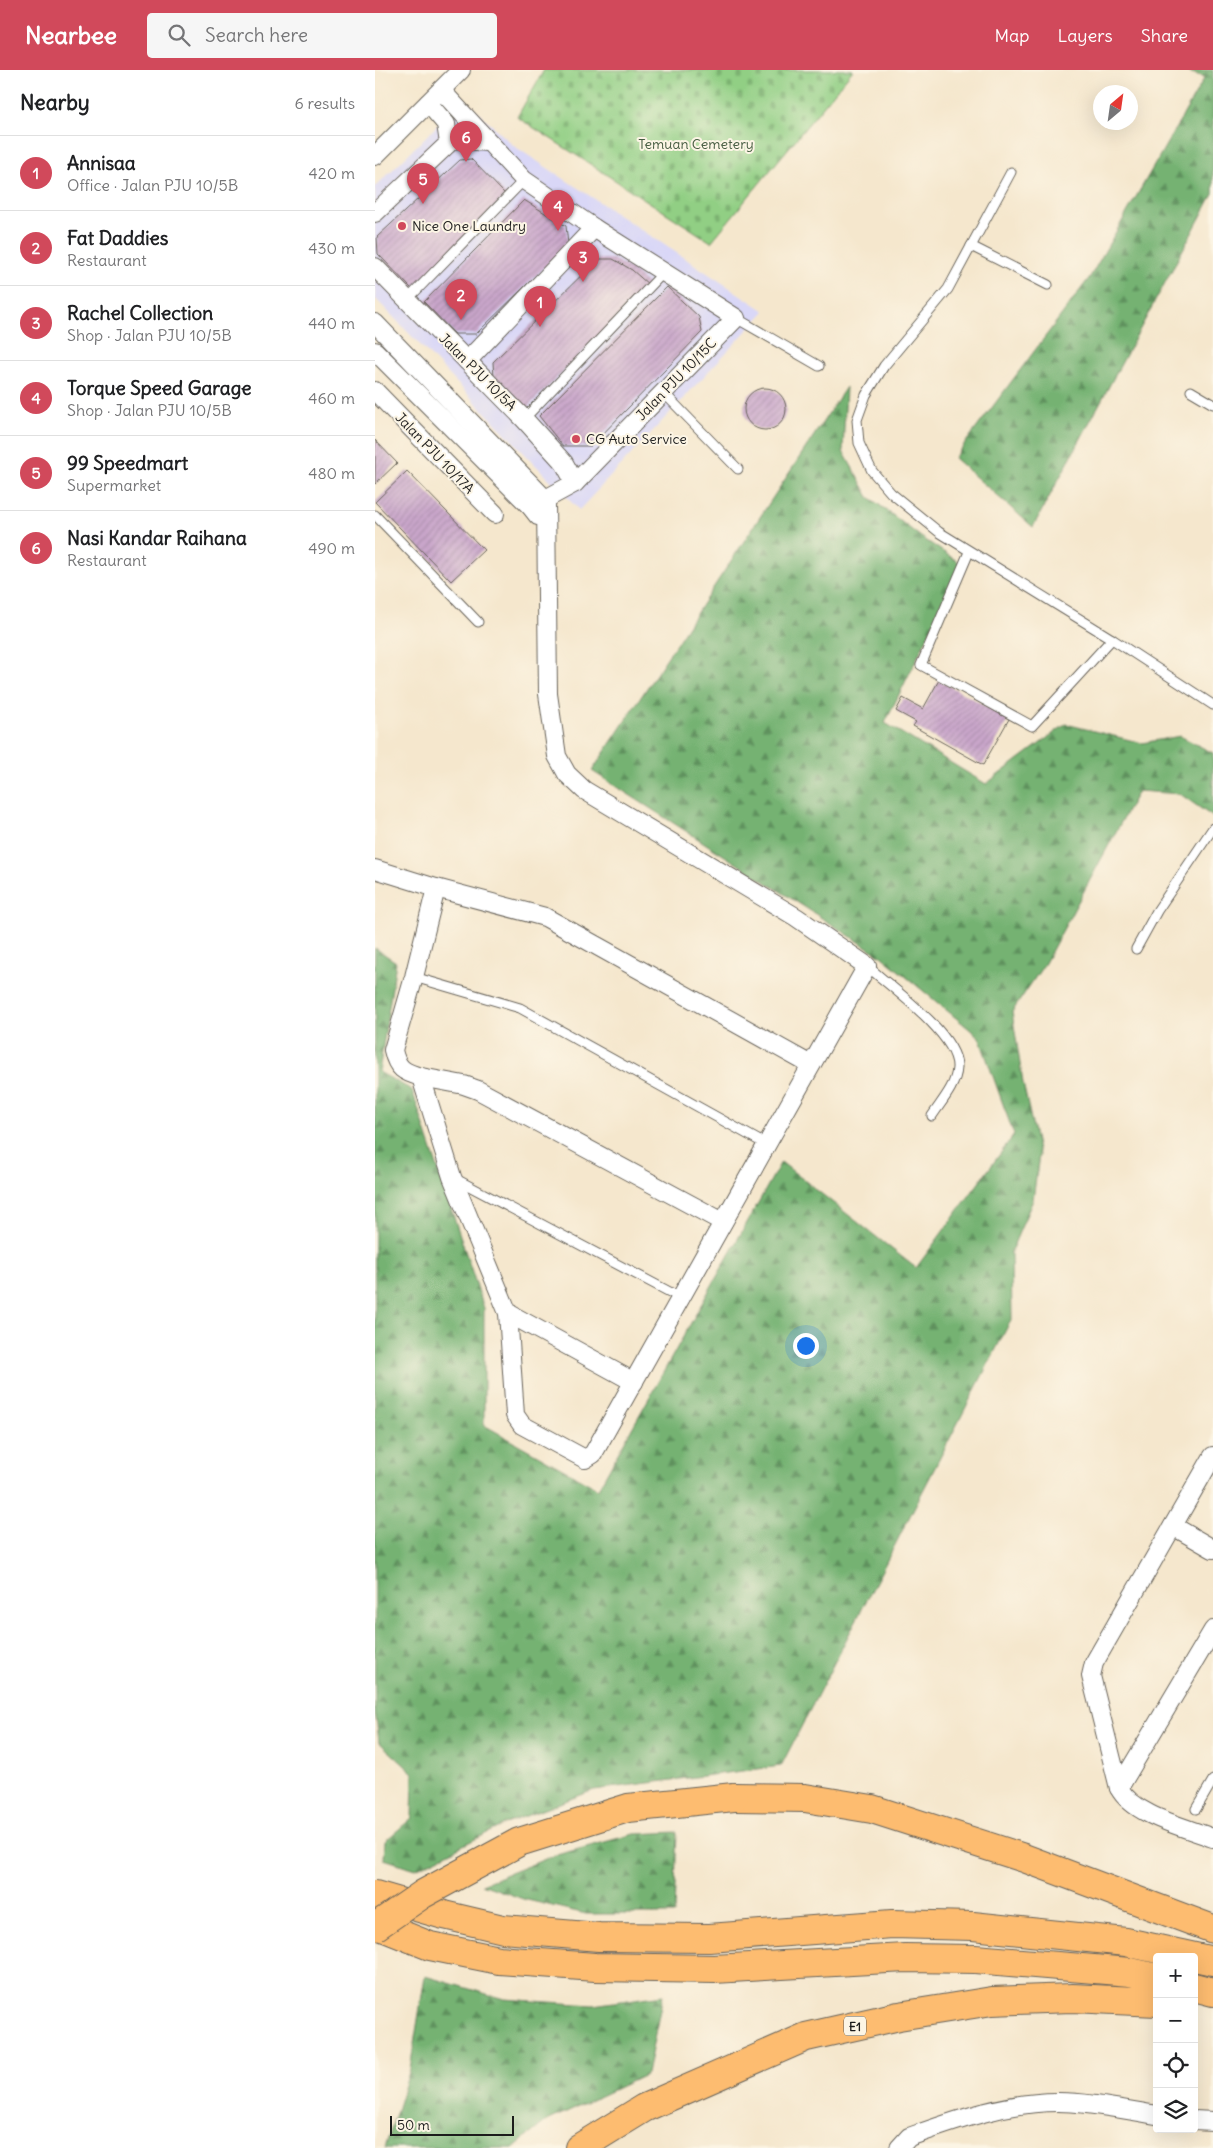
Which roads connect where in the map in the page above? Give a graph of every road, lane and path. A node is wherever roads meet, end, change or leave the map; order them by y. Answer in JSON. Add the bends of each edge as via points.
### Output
{"nodes":[{"id":1,"x":461,"y":70,"type":"edge"},
{"id":2,"x":441,"y":90,"type":"junction"},
{"id":3,"x":428,"y":103,"type":"junction"},
{"id":4,"x":449,"y":142,"type":"junction"},
{"id":5,"x":494,"y":148,"type":"junction"},
{"id":6,"x":375,"y":156,"type":"edge"},
{"id":7,"x":1011,"y":172,"type":"dead end"},
{"id":8,"x":524,"y":180,"type":"junction"},
{"id":9,"x":375,"y":213,"type":"edge"},
{"id":10,"x":594,"y":228,"type":"junction"},
{"id":11,"x":971,"y":246,"type":"junction"},
{"id":12,"x":375,"y":267,"type":"edge"},
{"id":13,"x":664,"y":272,"type":"junction"},
{"id":14,"x":1048,"y":285,"type":"dead end"},
{"id":15,"x":407,"y":300,"type":"junction"},
{"id":16,"x":736,"y":318,"type":"junction"},
{"id":17,"x":375,"y":323,"type":"edge"},
{"id":18,"x":375,"y":350,"type":"edge"},
{"id":19,"x":467,"y":361,"type":"junction"},
{"id":20,"x":819,"y":366,"type":"dead end"},
{"id":21,"x":375,"y":391,"type":"edge"},
{"id":22,"x":1191,"y":391,"type":"dead end"},
{"id":23,"x":663,"y":392,"type":"junction"},
{"id":24,"x":1213,"y":404,"type":"edge"},
{"id":25,"x":524,"y":419,"type":"junction"},
{"id":26,"x":738,"y":470,"type":"dead end"},
{"id":27,"x":575,"y":483,"type":"junction"},
{"id":28,"x":539,"y":504,"type":"junction"},
{"id":29,"x":495,"y":514,"type":"dead end"},
{"id":30,"x":375,"y":515,"type":"edge"},
{"id":31,"x":969,"y":552,"type":"junction"},
{"id":32,"x":478,"y":622,"type":"dead end"},
{"id":33,"x":1113,"y":640,"type":"junction"},
{"id":34,"x":1213,"y":705,"type":"edge"},
{"id":35,"x":1213,"y":828,"type":"edge"},
{"id":36,"x":375,"y":868,"type":"edge"},
{"id":37,"x":436,"y":888,"type":"junction"},
{"id":38,"x":1136,"y":950,"type":"dead end"},
{"id":39,"x":867,"y":966,"type":"junction"},
{"id":40,"x":414,"y":977,"type":"junction"},
{"id":41,"x":811,"y":1065,"type":"junction"},
{"id":42,"x":421,"y":1077,"type":"junction"},
{"id":43,"x":932,"y":1116,"type":"dead end"},
{"id":44,"x":767,"y":1145,"type":"junction"},
{"id":45,"x":452,"y":1177,"type":"junction"},
{"id":46,"x":723,"y":1222,"type":"junction"},
{"id":47,"x":681,"y":1298,"type":"junction"},
{"id":48,"x":508,"y":1313,"type":"junction"},
{"id":49,"x":634,"y":1382,"type":"junction"},
{"id":50,"x":1212,"y":1461,"type":"edge"},
{"id":51,"x":1173,"y":1526,"type":"junction"},
{"id":52,"x":1213,"y":1549,"type":"edge"},
{"id":53,"x":1213,"y":1630,"type":"edge"},
{"id":54,"x":1213,"y":1780,"type":"edge"},
{"id":55,"x":1119,"y":1788,"type":"junction"},
{"id":56,"x":1196,"y":1810,"type":"dead end"},
{"id":57,"x":1213,"y":1838,"type":"edge"},
{"id":58,"x":375,"y":1895,"type":"edge"},
{"id":59,"x":375,"y":1926,"type":"edge"},
{"id":60,"x":1213,"y":1929,"type":"edge"},
{"id":61,"x":1213,"y":1961,"type":"edge"},
{"id":62,"x":1153,"y":1977,"type":"edge"},
{"id":63,"x":1198,"y":1988,"type":"edge"},
{"id":64,"x":1213,"y":1992,"type":"edge"},
{"id":65,"x":1153,"y":2002,"type":"edge"},
{"id":66,"x":1198,"y":2007,"type":"edge"},
{"id":67,"x":1213,"y":2009,"type":"edge"},
{"id":68,"x":1153,"y":2114,"type":"edge"},
{"id":69,"x":1198,"y":2120,"type":"edge"},
{"id":70,"x":1213,"y":2121,"type":"edge"},
{"id":71,"x":579,"y":2148,"type":"edge"},
{"id":72,"x":899,"y":2148,"type":"edge"}],
"edges":[{"from":1,"to":2,"type":"street"},
{"from":2,"to":3,"type":"street"},
{"from":2,"to":5,"type":"street"},
{"from":3,"to":4,"type":"street","via":[[446,124]]},
{"from":3,"to":6,"type":"street"},
{"from":4,"to":5,"type":"lane"},
{"from":4,"to":9,"type":"street"},
{"from":5,"to":8,"type":"street"},
{"from":7,"to":11,"type":"lane"},
{"from":8,"to":10,"type":"street"},
{"from":8,"to":15,"type":"lane"},
{"from":10,"to":13,"type":"street"},
{"from":10,"to":19,"type":"street"},
{"from":11,"to":14,"type":"lane"},
{"from":11,"to":31,"type":"lane","via":[[948,289],[883,366],[857,420],[859,444],[872,471],[891,493]]},
{"from":12,"to":15,"type":"street","name":"Jalan PJU 10/5A"},
{"from":13,"to":16,"type":"street"},
{"from":13,"to":25,"type":"lane"},
{"from":15,"to":19,"type":"street","name":"Jalan PJU 10/5A"},
{"from":16,"to":20,"type":"lane"},
{"from":16,"to":23,"type":"street","name":"Jalan PJU 10/15C"},
{"from":17,"to":28,"type":"street"},
{"from":18,"to":28,"type":"street"},
{"from":19,"to":25,"type":"street","name":"Jalan PJU 10/5A"},
{"from":21,"to":29,"type":"street","name":"Jalan PJU 10/17A"},
{"from":22,"to":24,"type":"lane"},
{"from":23,"to":26,"type":"lane"},
{"from":23,"to":27,"type":"street","name":"Jalan PJU 10/15C"},
{"from":25,"to":27,"type":"street","name":"Jalan PJU 10/5A","via":[[564,463]]},
{"from":27,"to":28,"type":"street","name":"Jalan PJU 10/15C"},
{"from":28,"to":39,"type":"street","via":[[545,526],[548,694],[557,756],[567,774],[584,790],[796,917]]},
{"from":30,"to":32,"type":"lane"},
{"from":31,"to":33,"type":"lane"},
{"from":31,"to":33,"type":"lane","via":[[921,665],[1033,726]]},
{"from":33,"to":34,"type":"lane"},
{"from":35,"to":38,"type":"lane","via":[[1157,911]]},
{"from":36,"to":37,"type":"street"},
{"from":37,"to":40,"type":"street"},
{"from":37,"to":41,"type":"street","via":[[545,917]]},
{"from":39,"to":41,"type":"street"},
{"from":39,"to":43,"type":"lane","via":[[914,1005],[944,1037],[955,1056],[954,1083]]},
{"from":40,"to":42,"type":"street","via":[[393,1050],[396,1062],[406,1073]]},
{"from":40,"to":44,"type":"lane","via":[[520,1008]]},
{"from":41,"to":44,"type":"street"},
{"from":42,"to":45,"type":"street"},
{"from":42,"to":46,"type":"street","via":[[464,1084],[478,1090]]},
{"from":44,"to":46,"type":"street"},
{"from":45,"to":47,"type":"lane"},
{"from":45,"to":48,"type":"street"},
{"from":46,"to":47,"type":"street"},
{"from":47,"to":49,"type":"street"},
{"from":48,"to":49,"type":"street"},
{"from":48,"to":49,"type":"street","via":[[517,1420],[581,1458],[593,1454]]},
{"from":50,"to":51,"type":"street"},
{"from":51,"to":52,"type":"street"},
{"from":51,"to":55,"type":"street","via":[[1091,1669]]},
{"from":53,"to":55,"type":"street"},
{"from":54,"to":56,"type":"lane"},
{"from":55,"to":57,"type":"street","via":[[1136,1807]]},
{"from":58,"to":61,"type":"highway","via":[[503,1929],[589,1936],[709,1938],[892,1924],[973,1926],[1126,1942]]},
{"from":59,"to":60,"type":"highway","bridge":true,"via":[[423,1894],[519,1842],[628,1808],[734,1797],[805,1798],[872,1809],[1024,1858]]},
{"from":59,"to":62,"type":"highway","via":[[430,1946],[499,1960],[595,1967],[715,1969],[905,1958],[975,1959],[1129,1972]]},
{"from":63,"to":64,"type":"highway"},
{"from":65,"to":71,"type":"highway","number":"E1","via":[[1072,1998],[992,2001],[899,2016],[806,2037],[644,2108]]},
{"from":66,"to":67,"type":"highway"},
{"from":68,"to":72,"type":"street","via":[[1059,2102],[1017,2105],[909,2137]]},
{"from":69,"to":70,"type":"street"}]}
